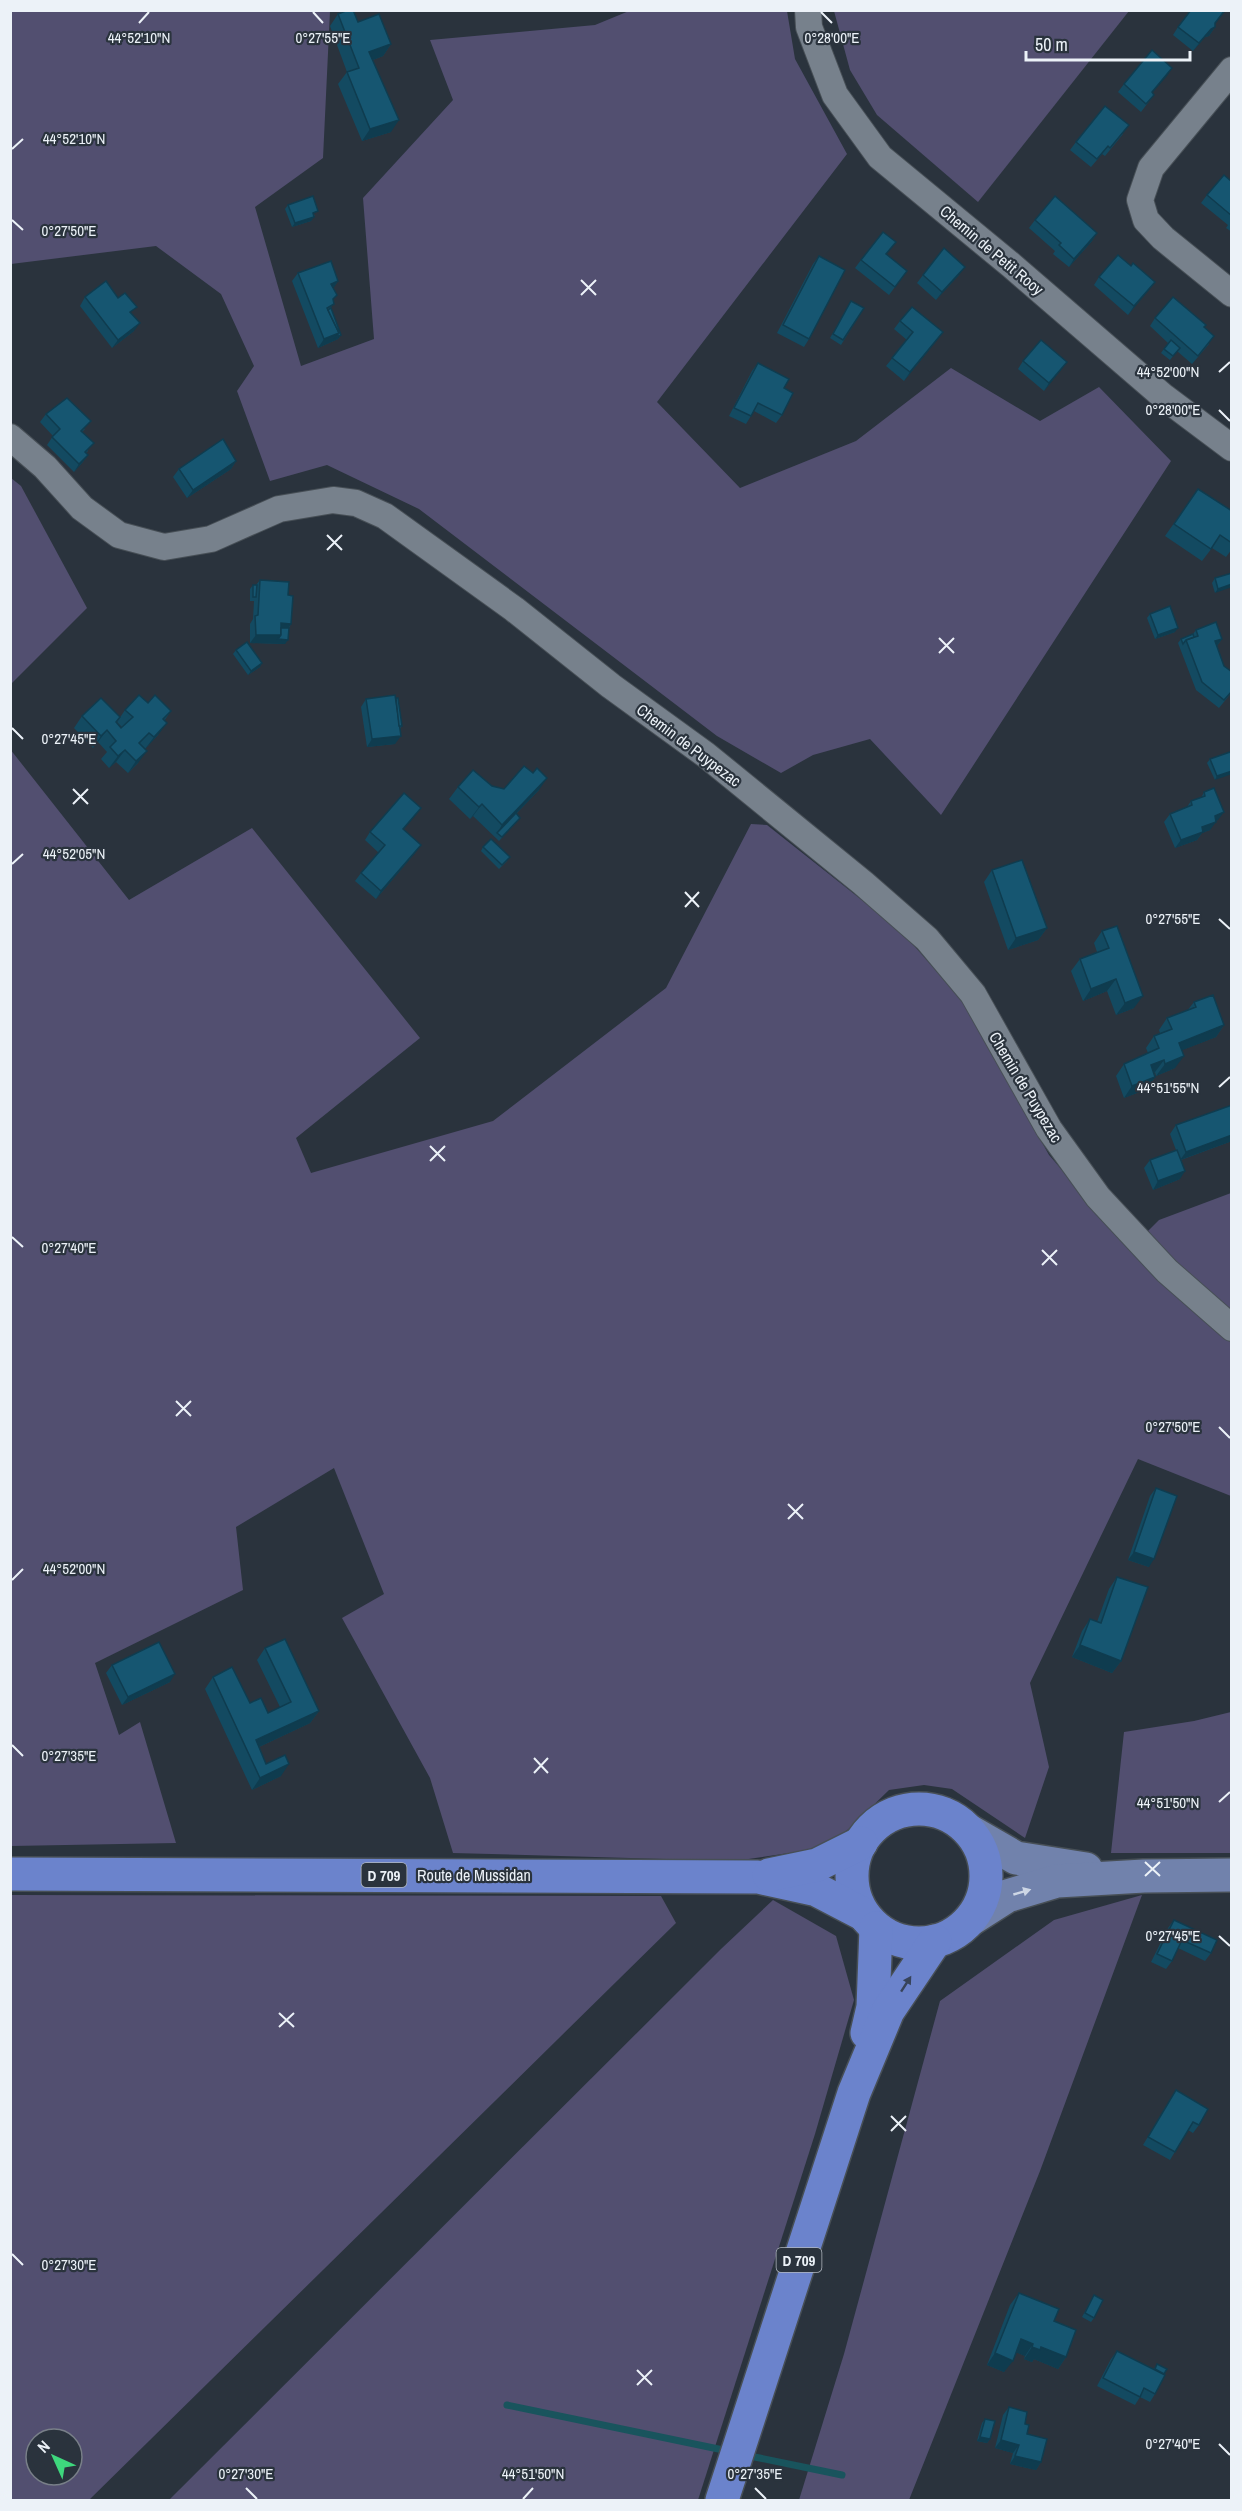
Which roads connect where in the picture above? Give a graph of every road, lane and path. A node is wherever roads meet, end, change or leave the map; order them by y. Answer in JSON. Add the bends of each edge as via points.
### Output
{"nodes":[{"id":1,"x":808,"y":10,"type":"edge"},
{"id":2,"x":1232,"y":70,"type":"edge"},
{"id":3,"x":1232,"y":294,"type":"edge"},
{"id":4,"x":10,"y":437,"type":"edge"},
{"id":5,"x":1232,"y":448,"type":"edge"},
{"id":6,"x":1232,"y":1328,"type":"edge"},
{"id":7,"x":971,"y":1832,"type":"junction"},
{"id":8,"x":861,"y":1843,"type":"junction"},
{"id":9,"x":10,"y":1874,"type":"edge"},
{"id":10,"x":1232,"y":1875,"type":"edge"},
{"id":11,"x":1144,"y":1876,"type":"junction"},
{"id":12,"x":758,"y":1877,"type":"junction"},
{"id":13,"x":971,"y":1918,"type":"junction"},
{"id":14,"x":870,"y":1921,"type":"junction"},
{"id":15,"x":934,"y":1941,"type":"junction"},
{"id":16,"x":854,"y":2093,"type":"junction"},
{"id":17,"x":723,"y":2497,"type":"edge"}],
"edges":[{"from":1,"to":5,"type":"street","name":"Chemin de Petit Rooy","via":[[808,27],[835,95],[880,157],[1164,397]]},
{"from":2,"to":3,"type":"street","via":[[1151,168],[1140,200],[1146,220],[1162,238]]},
{"from":4,"to":6,"type":"street","name":"Chemin de Puypezac","via":[[45,467],[82,508],[119,535],[164,547],[211,539],[279,509],[333,500],[356,503],[385,516],[505,602],[706,755],[927,939],[973,994],[1048,1129],[1098,1197],[1167,1271]]},
{"from":7,"to":8,"type":"main road","via":[[953,1817],[931,1809],[907,1809],[885,1817]]},
{"from":7,"to":11,"type":"main road","via":[[1016,1858]]},
{"from":7,"to":13,"type":"main road","via":[[981,1848],[986,1875],[981,1902]]},
{"from":8,"to":12,"type":"main road","name":"Route de Mussidan","number":"D 709","via":[[817,1865]]},
{"from":8,"to":14,"type":"main road","via":[[851,1876],[855,1896]]},
{"from":9,"to":12,"type":"main road","name":"Route de Mussidan","number":"D 709"},
{"from":10,"to":11,"type":"main road"},
{"from":13,"to":11,"type":"main road","one_way":true,"via":[[1007,1896],[1057,1881]]},
{"from":12,"to":14,"type":"main road","name":"Route de Mussidan","number":"D 709","via":[[817,1890]]},
{"from":13,"to":15,"type":"main road","via":[[954,1933]]},
{"from":14,"to":15,"type":"main road","via":[[893,1938],[913,1943]]},
{"from":14,"to":16,"type":"main road","number":"D 709","via":[[873,2007]]},
{"from":16,"to":15,"type":"main road","number":"D 709","one_way":true,"via":[[888,2011]]},
{"from":16,"to":17,"type":"main road","number":"D 709"}]}
